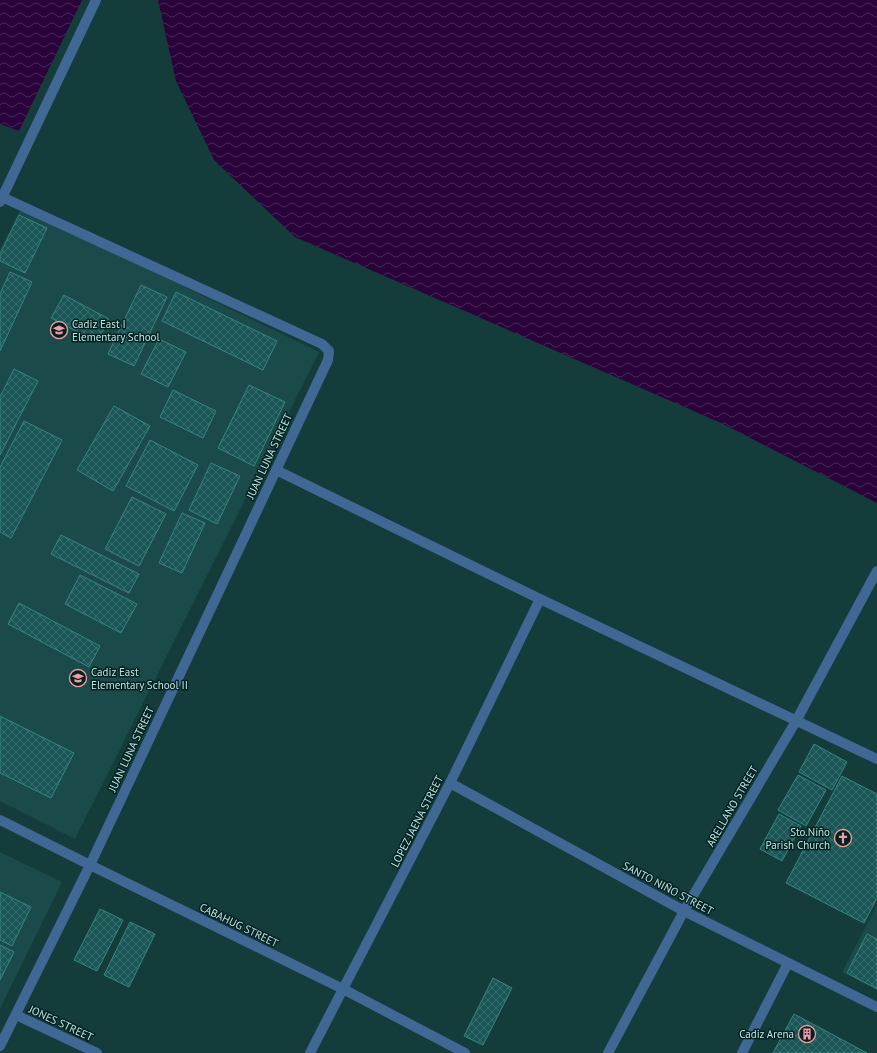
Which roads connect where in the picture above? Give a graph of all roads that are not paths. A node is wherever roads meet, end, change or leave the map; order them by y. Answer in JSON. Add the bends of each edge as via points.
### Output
{"nodes":[{"id":1,"x":96,"y":0,"type":"edge"},
{"id":2,"x":1,"y":199,"type":"edge"},
{"id":3,"x":276,"y":470,"type":"junction"},
{"id":4,"x":877,"y":571,"type":"edge"},
{"id":5,"x":540,"y":599,"type":"junction"},
{"id":6,"x":796,"y":721,"type":"junction"},
{"id":7,"x":877,"y":759,"type":"edge"},
{"id":8,"x":450,"y":783,"type":"junction"},
{"id":9,"x":0,"y":820,"type":"edge"},
{"id":10,"x":90,"y":865,"type":"junction"},
{"id":11,"x":684,"y":911,"type":"junction"},
{"id":12,"x":788,"y":963,"type":"junction"},
{"id":13,"x":343,"y":989,"type":"junction"},
{"id":14,"x":877,"y":1007,"type":"edge"},
{"id":15,"x":16,"y":1015,"type":"junction"},
{"id":16,"x":0,"y":1046,"type":"edge"},
{"id":17,"x":96,"y":1053,"type":"edge"},
{"id":18,"x":310,"y":1053,"type":"edge"},
{"id":19,"x":465,"y":1053,"type":"edge"},
{"id":20,"x":608,"y":1053,"type":"edge"},
{"id":21,"x":742,"y":1053,"type":"edge"}],
"edges":[{"from":1,"to":2,"type":"street"},
{"from":2,"to":3,"type":"street","name":"JUAN LUNA STREET","via":[[322,344],[329,351],[328,360]]},
{"from":3,"to":5,"type":"street"},
{"from":3,"to":10,"type":"street","name":"JUAN LUNA STREET"},
{"from":4,"to":6,"type":"street","name":"ARELLANO STREET"},
{"from":5,"to":6,"type":"street"},
{"from":5,"to":8,"type":"street","name":"LOPEZ JAENA STREET"},
{"from":6,"to":7,"type":"street"},
{"from":6,"to":11,"type":"street","name":"ARELLANO STREET"},
{"from":8,"to":11,"type":"street","name":"SANTO NIÑO STREET"},
{"from":8,"to":13,"type":"street","name":"LOPEZ JAENA STREET"},
{"from":9,"to":10,"type":"street","name":"CABAHUG STREET"},
{"from":10,"to":13,"type":"street","name":"CABAHUG STREET"},
{"from":10,"to":15,"type":"street","name":"JUAN LUNA STREET"},
{"from":11,"to":12,"type":"street","name":"SANTO NIÑO STREET"},
{"from":11,"to":20,"type":"street","name":"ARELLANO STREET"},
{"from":12,"to":14,"type":"street","name":"SANTO NIÑO STREET"},
{"from":12,"to":21,"type":"street"},
{"from":13,"to":18,"type":"street","name":"LOPEZ JAENA STREET"},
{"from":13,"to":19,"type":"street","name":"CABAHUG STREET"},
{"from":15,"to":16,"type":"street","name":"JUAN LUNA STREET"},
{"from":15,"to":17,"type":"street","name":"JONES STREET"}]}
